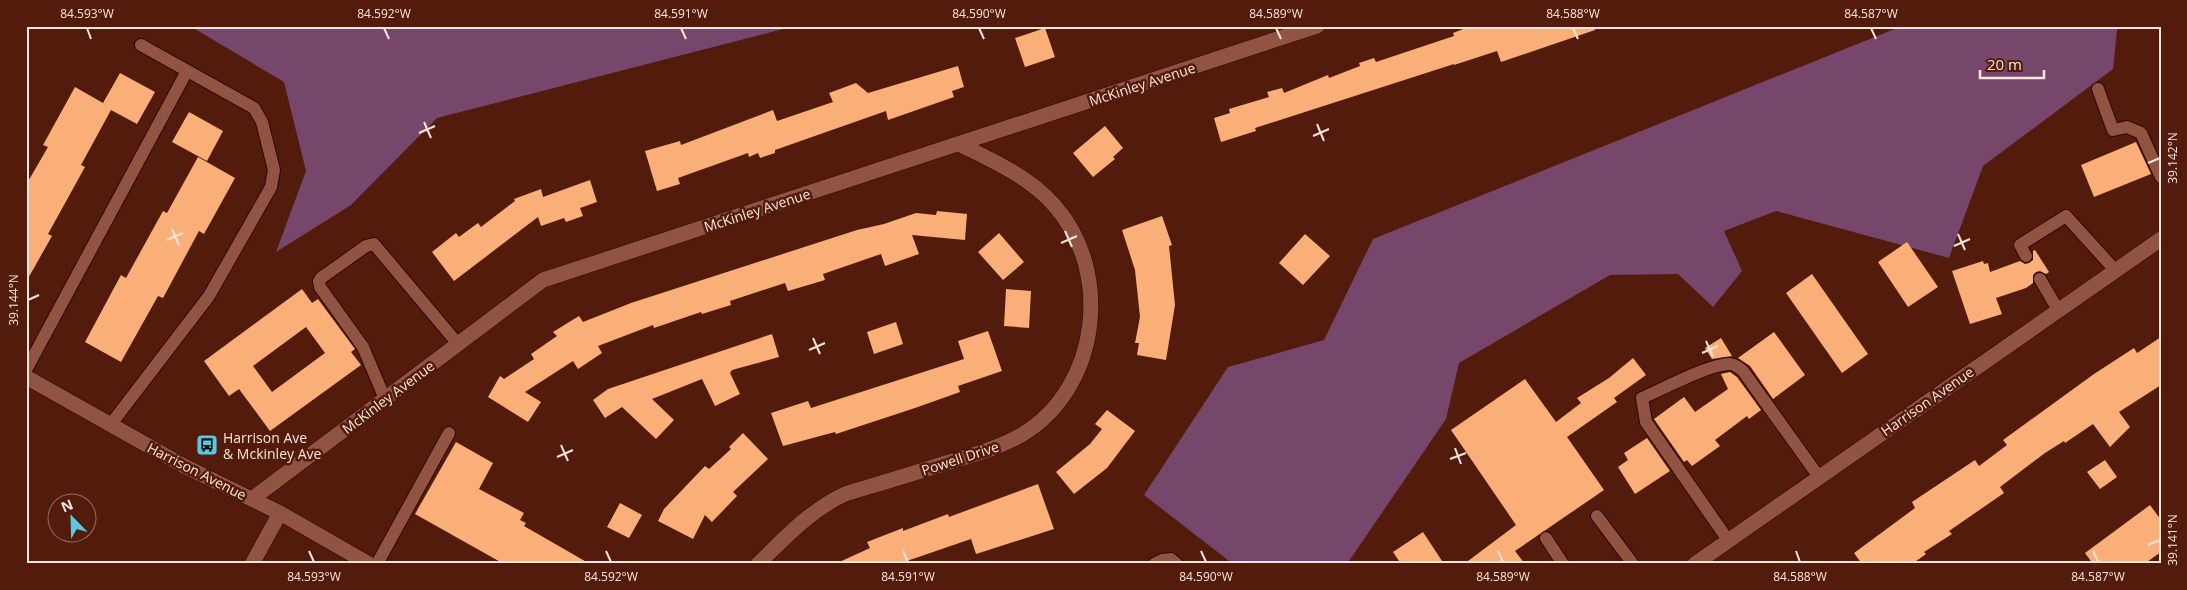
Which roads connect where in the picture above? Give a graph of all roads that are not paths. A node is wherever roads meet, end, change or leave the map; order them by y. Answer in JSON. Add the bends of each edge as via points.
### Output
{"nodes":[{"id":1,"x":1317,"y":26,"type":"edge"},
{"id":2,"x":140,"y":45,"type":"dead end"},
{"id":3,"x":187,"y":71,"type":"junction"},
{"id":4,"x":2098,"y":90,"type":"dead end"},
{"id":5,"x":960,"y":144,"type":"junction"},
{"id":6,"x":2161,"y":177,"type":"edge"},
{"id":7,"x":2161,"y":239,"type":"edge"},
{"id":8,"x":2026,"y":256,"type":"dead end"},
{"id":9,"x":2115,"y":270,"type":"junction"},
{"id":10,"x":2040,"y":279,"type":"dead end"},
{"id":11,"x":2058,"y":310,"type":"junction"},
{"id":12,"x":458,"y":344,"type":"junction"},
{"id":13,"x":26,"y":370,"type":"edge"},
{"id":14,"x":26,"y":377,"type":"edge"},
{"id":15,"x":385,"y":399,"type":"junction"},
{"id":16,"x":111,"y":424,"type":"junction"},
{"id":17,"x":449,"y":433,"type":"dead end"},
{"id":18,"x":1819,"y":477,"type":"junction"},
{"id":19,"x":252,"y":499,"type":"junction"},
{"id":20,"x":280,"y":513,"type":"junction"},
{"id":21,"x":1597,"y":516,"type":"dead end"},
{"id":22,"x":1546,"y":538,"type":"dead end"},
{"id":23,"x":1728,"y":540,"type":"junction"},
{"id":24,"x":252,"y":564,"type":"edge"},
{"id":25,"x":369,"y":564,"type":"edge"},
{"id":26,"x":377,"y":564,"type":"edge"},
{"id":27,"x":758,"y":564,"type":"edge"},
{"id":28,"x":1154,"y":564,"type":"edge"},
{"id":29,"x":1177,"y":564,"type":"edge"},
{"id":30,"x":1563,"y":564,"type":"edge"},
{"id":31,"x":1633,"y":564,"type":"edge"},
{"id":32,"x":1694,"y":564,"type":"edge"}],
"edges":[{"from":1,"to":5,"type":"street","name":"McKinley Avenue"},
{"from":2,"to":3,"type":"lane"},
{"from":3,"to":13,"type":"lane"},
{"from":3,"to":16,"type":"lane","via":[[254,108],[262,122],[274,170],[273,179],[271,188],[217,283]]},
{"from":4,"to":6,"type":"lane","via":[[2113,130],[2127,127],[2140,133]]},
{"from":5,"to":12,"type":"street","name":"McKinley Avenue","via":[[543,280]]},
{"from":5,"to":27,"type":"street","name":"Powell Drive","via":[[1019,175],[1056,207],[1072,231],[1084,258],[1091,315],[1087,344],[1076,372],[1049,412],[1025,432],[1000,447],[845,494],[812,513]]},
{"from":7,"to":9,"type":"street","name":"Harrison Avenue"},
{"from":8,"to":9,"type":"lane","via":[[2020,245],[2066,216]]},
{"from":9,"to":11,"type":"street","name":"Harrison Avenue"},
{"from":10,"to":11,"type":"lane"},
{"from":11,"to":18,"type":"street","name":"Harrison Avenue"},
{"from":12,"to":15,"type":"street","name":"McKinley Avenue"},
{"from":12,"to":15,"type":"lane","via":[[374,244],[366,246],[321,278],[320,288],[362,347]]},
{"from":14,"to":16,"type":"street","name":"Harrison Avenue"},
{"from":15,"to":19,"type":"street","name":"McKinley Avenue"},
{"from":16,"to":19,"type":"street","name":"Harrison Avenue","via":[[184,466]]},
{"from":17,"to":26,"type":"lane"},
{"from":18,"to":23,"type":"street","name":"Harrison Avenue"},
{"from":18,"to":23,"type":"lane","via":[[1736,365],[1715,367],[1642,398],[1646,422]]},
{"from":19,"to":20,"type":"street","name":"Harrison Avenue"},
{"from":20,"to":24,"type":"street"},
{"from":20,"to":25,"type":"street","name":"Harrison Avenue"},
{"from":21,"to":31,"type":"lane"},
{"from":22,"to":30,"type":"lane"},
{"from":23,"to":32,"type":"street","name":"Harrison Avenue"},
{"from":28,"to":29,"type":"lane","via":[[1162,560]]}]}
